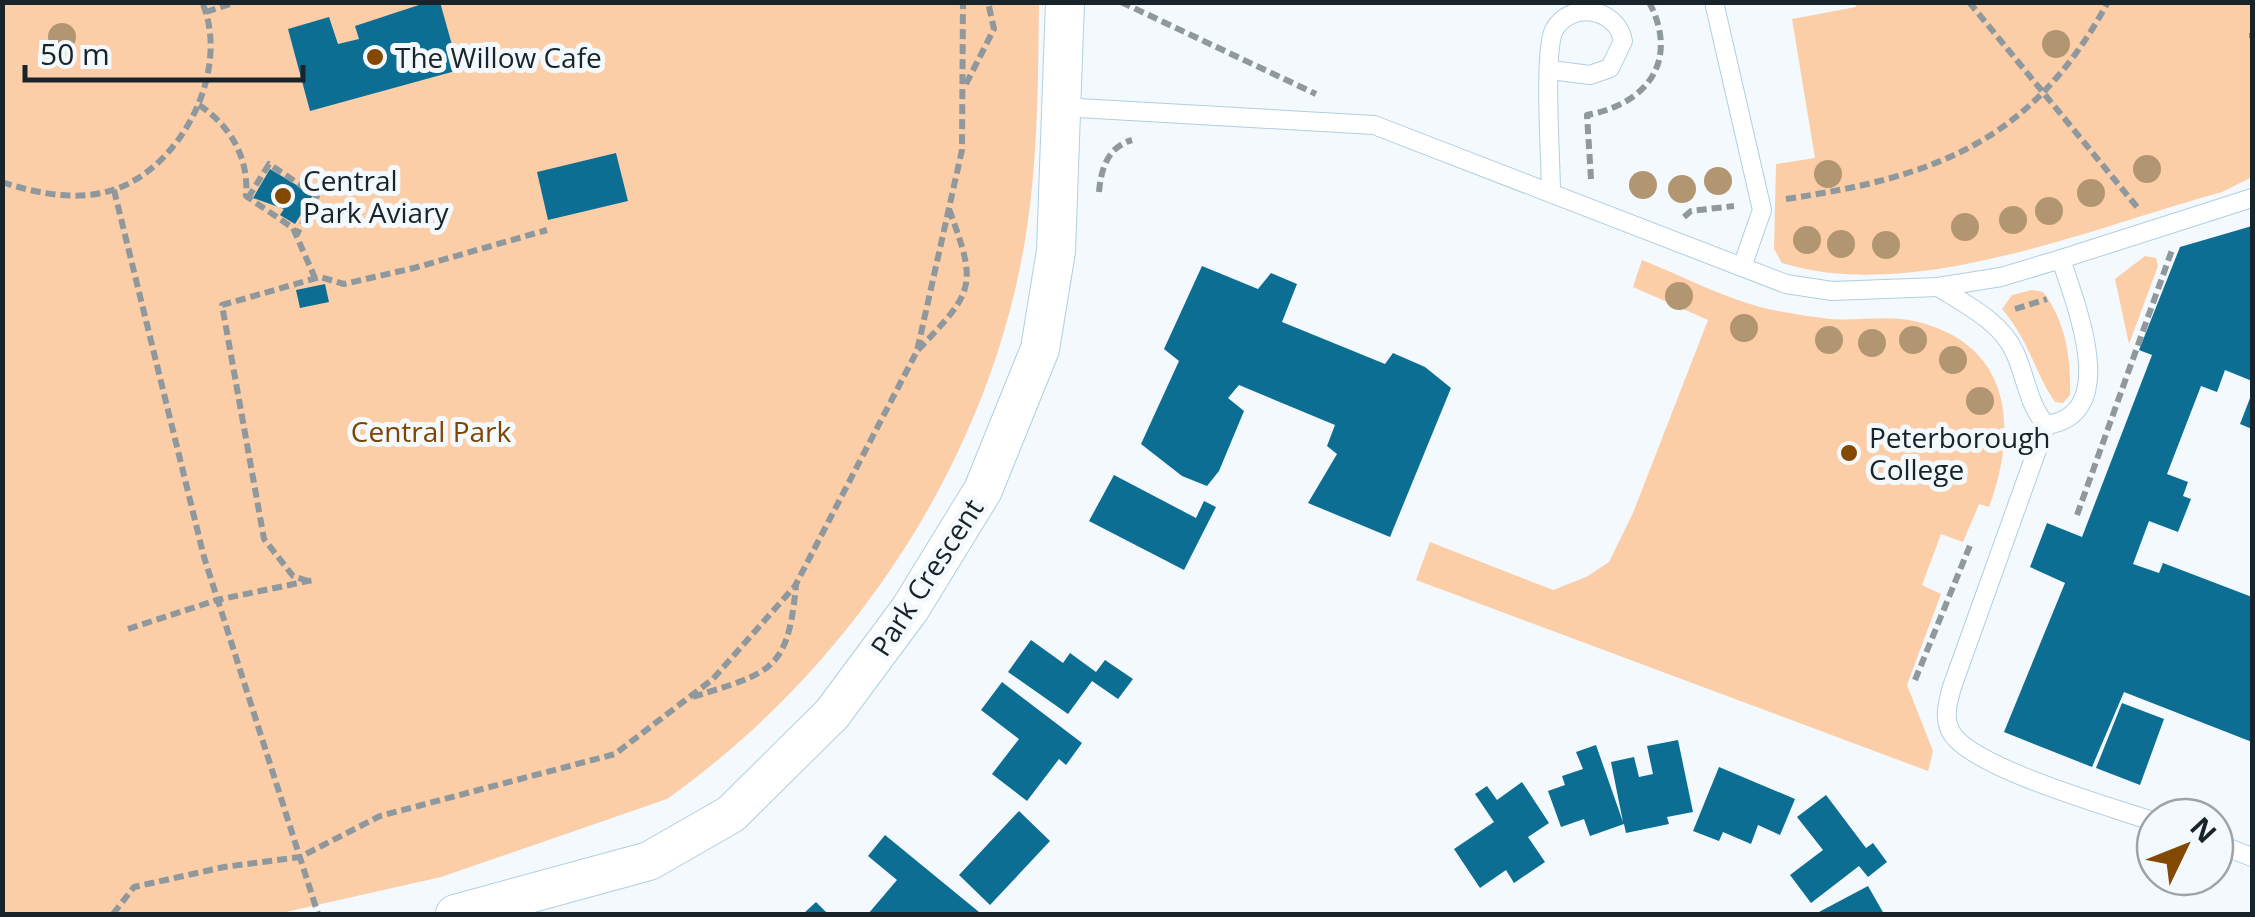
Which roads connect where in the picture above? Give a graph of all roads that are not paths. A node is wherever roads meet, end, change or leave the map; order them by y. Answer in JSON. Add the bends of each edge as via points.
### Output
{"nodes":[{"id":1,"x":1065,"y":2,"type":"edge"},
{"id":2,"x":1714,"y":2,"type":"edge"},
{"id":3,"x":1551,"y":70,"type":"junction"},
{"id":4,"x":1061,"y":106,"type":"junction"},
{"id":5,"x":1550,"y":193,"type":"junction"},
{"id":6,"x":2252,"y":198,"type":"edge"},
{"id":7,"x":2061,"y":259,"type":"junction"},
{"id":8,"x":1742,"y":268,"type":"junction"},
{"id":9,"x":1938,"y":287,"type":"junction"},
{"id":10,"x":2046,"y":424,"type":"junction"},
{"id":11,"x":2135,"y":815,"type":"edge"},
{"id":12,"x":454,"y":914,"type":"edge"}],
"edges":[{"from":1,"to":4,"type":"street","name":"Park Crescent"},
{"from":2,"to":8,"type":"lane","via":[[1762,210]]},
{"from":3,"to":3,"type":"lane","via":[[1552,33],[1562,19],[1598,10],[1616,22],[1623,42],[1610,68],[1590,74]]},
{"from":3,"to":5,"type":"lane"},
{"from":4,"to":5,"type":"lane","via":[[1374,125]]},
{"from":4,"to":12,"type":"street","name":"Park Crescent","via":[[1056,251],[1040,348],[983,490],[910,610],[832,714],[731,814],[649,861]]},
{"from":5,"to":8,"type":"lane"},
{"from":6,"to":7,"type":"lane"},
{"from":7,"to":9,"type":"lane"},
{"from":7,"to":10,"type":"lane","via":[[2090,378],[2078,411]]},
{"from":8,"to":9,"type":"lane","via":[[1832,291]]},
{"from":9,"to":10,"type":"lane","via":[[1993,325],[2013,348],[2034,411]]},
{"from":10,"to":11,"type":"lane","via":[[1946,711],[1951,732],[1994,765]]}]}
